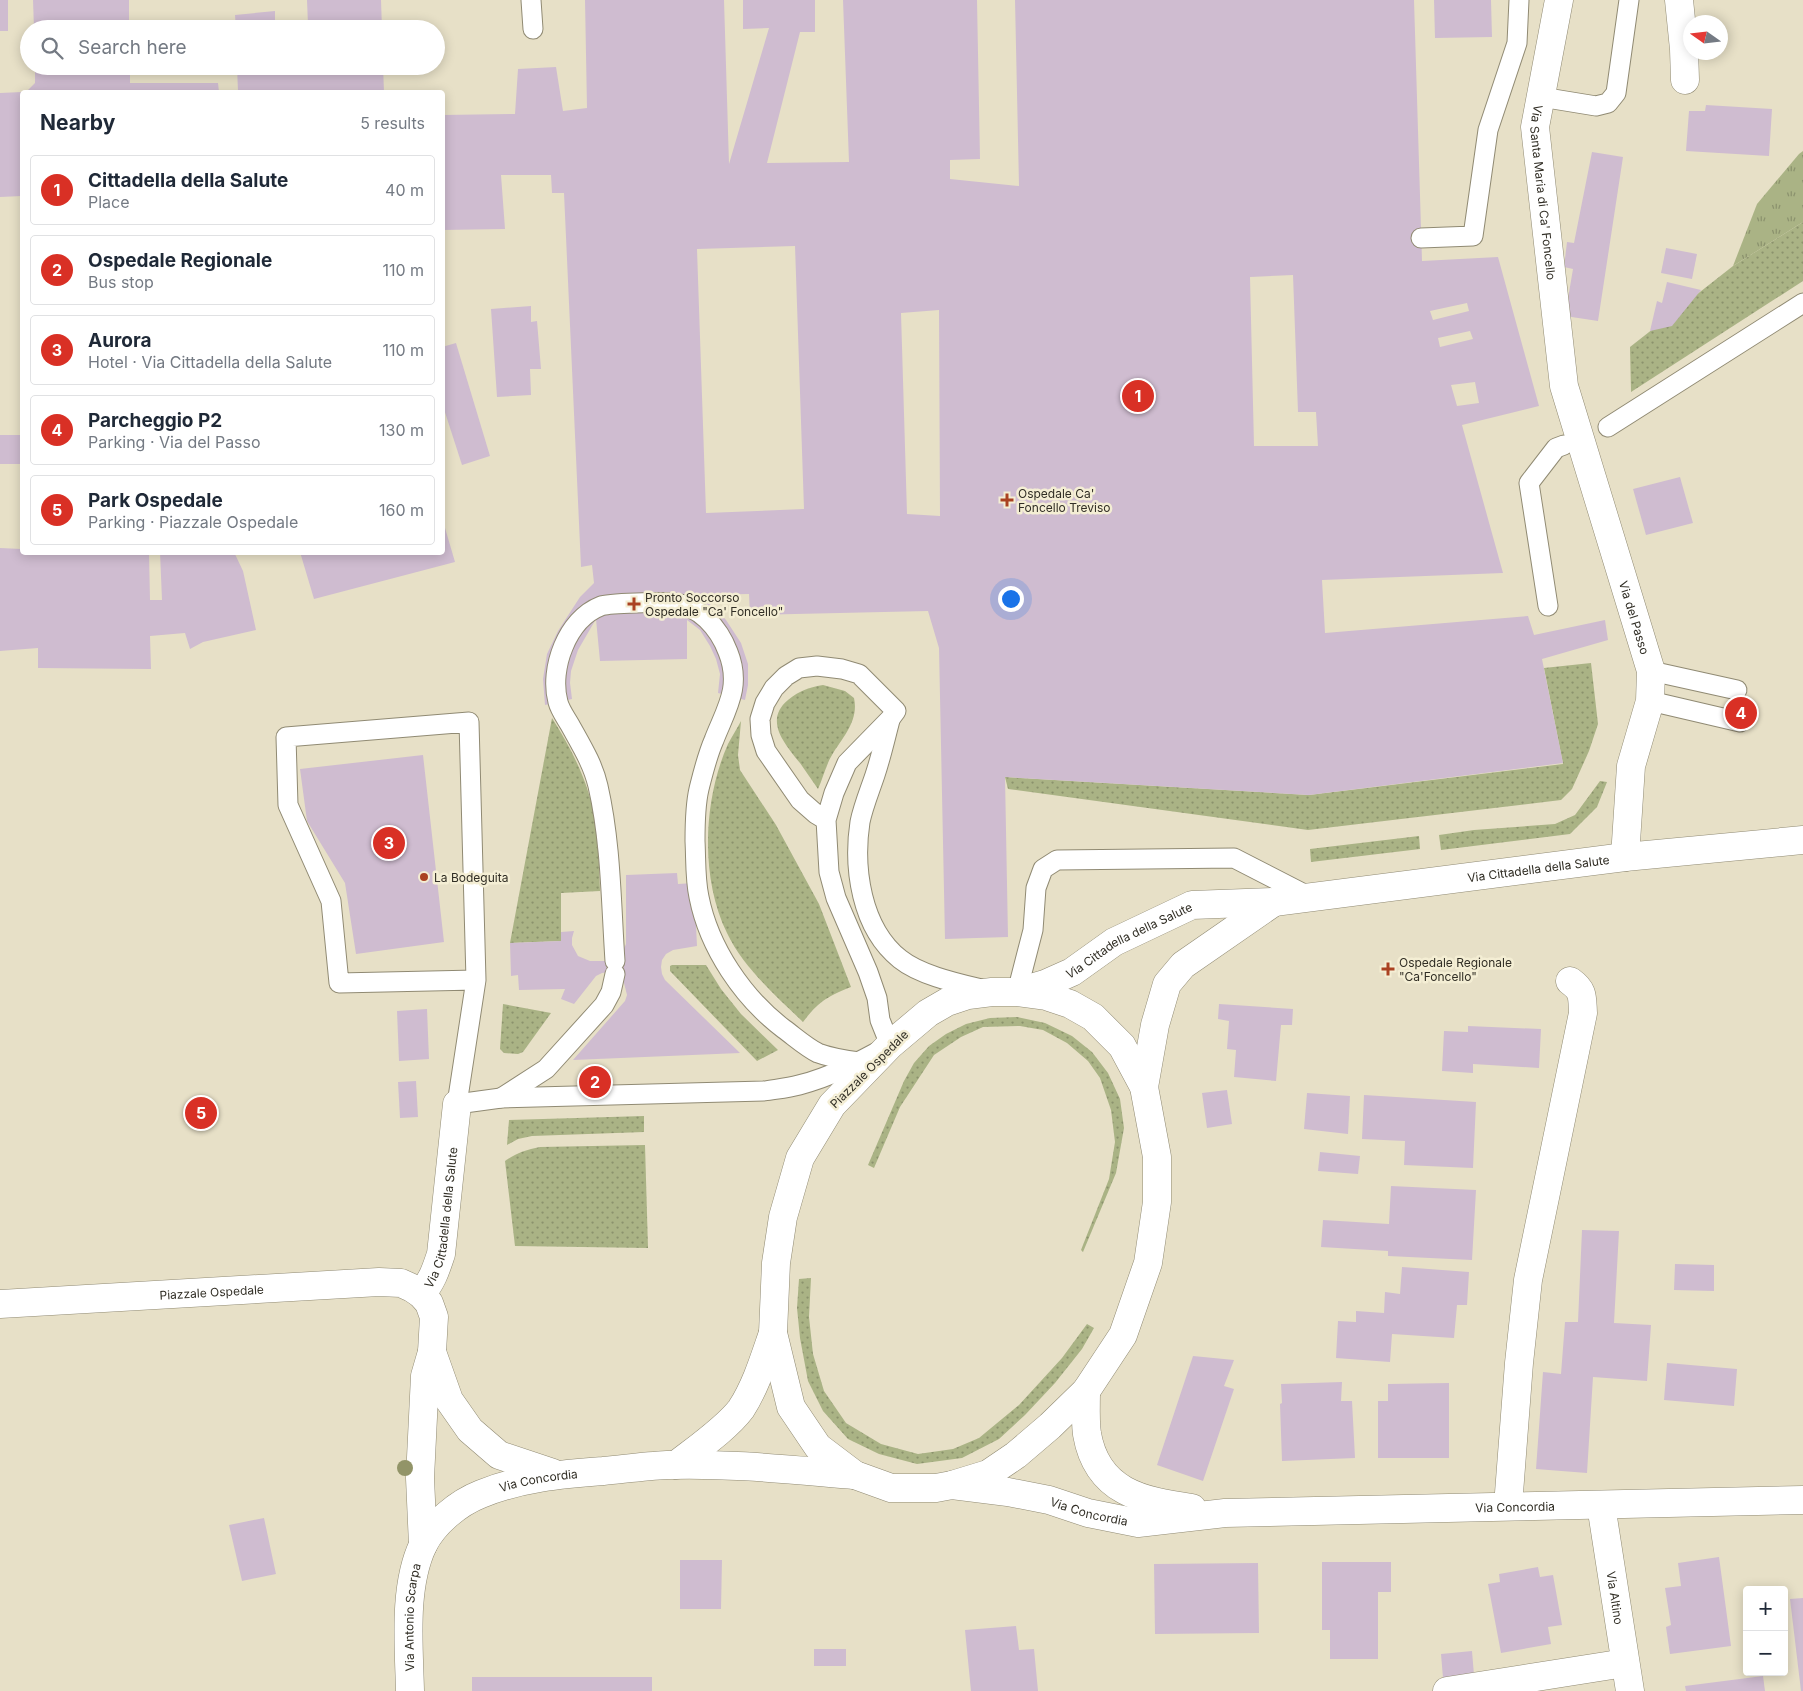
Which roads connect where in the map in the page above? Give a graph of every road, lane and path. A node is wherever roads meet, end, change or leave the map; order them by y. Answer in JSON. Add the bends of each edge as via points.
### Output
{"nodes":[{"id":1,"x":531,"y":0,"type":"edge"},
{"id":2,"x":1519,"y":0,"type":"edge"},
{"id":3,"x":1559,"y":0,"type":"edge"},
{"id":4,"x":1629,"y":0,"type":"edge"},
{"id":5,"x":1679,"y":0,"type":"edge"},
{"id":6,"x":533,"y":29,"type":"dead end"},
{"id":7,"x":1685,"y":80,"type":"dead end"},
{"id":8,"x":1542,"y":97,"type":"junction"},
{"id":9,"x":1421,"y":238,"type":"dead end"},
{"id":10,"x":1803,"y":303,"type":"edge"},
{"id":11,"x":1564,"y":386,"type":"joint"},
{"id":12,"x":1608,"y":427,"type":"dead end"},
{"id":13,"x":1564,"y":445,"type":"dead end"},
{"id":14,"x":1548,"y":606,"type":"dead end"},
{"id":15,"x":1652,"y":672,"type":"junction"},
{"id":16,"x":1738,"y":690,"type":"dead end"},
{"id":17,"x":1650,"y":701,"type":"junction"},
{"id":18,"x":890,"y":719,"type":"junction"},
{"id":19,"x":1740,"y":722,"type":"dead end"},
{"id":20,"x":826,"y":820,"type":"junction"},
{"id":21,"x":1803,"y":840,"type":"edge"},
{"id":22,"x":1625,"y":857,"type":"junction"},
{"id":23,"x":1310,"y":897,"type":"junction"},
{"id":24,"x":1274,"y":902,"type":"junction"},
{"id":25,"x":476,"y":980,"type":"junction"},
{"id":26,"x":1570,"y":981,"type":"dead end"},
{"id":27,"x":1005,"y":992,"type":"junction"},
{"id":28,"x":890,"y":1045,"type":"junction"},
{"id":29,"x":858,"y":1062,"type":"junction"},
{"id":30,"x":1144,"y":1087,"type":"junction"},
{"id":31,"x":501,"y":1098,"type":"junction"},
{"id":32,"x":456,"y":1104,"type":"junction"},
{"id":33,"x":421,"y":1294,"type":"junction"},
{"id":34,"x":0,"y":1304,"type":"edge"},
{"id":35,"x":773,"y":1333,"type":"junction"},
{"id":36,"x":432,"y":1352,"type":"junction"},
{"id":37,"x":1086,"y":1391,"type":"junction"},
{"id":38,"x":676,"y":1466,"type":"junction"},
{"id":39,"x":559,"y":1475,"type":"junction"},
{"id":40,"x":856,"y":1475,"type":"junction"},
{"id":41,"x":420,"y":1478,"type":"junction"},
{"id":42,"x":952,"y":1485,"type":"junction"},
{"id":43,"x":1803,"y":1500,"type":"edge"},
{"id":44,"x":458,"y":1505,"type":"junction"},
{"id":45,"x":1508,"y":1506,"type":"junction"},
{"id":46,"x":1601,"y":1506,"type":"junction"},
{"id":47,"x":1225,"y":1513,"type":"junction"},
{"id":48,"x":423,"y":1545,"type":"junction"},
{"id":49,"x":1625,"y":1663,"type":"junction"},
{"id":50,"x":410,"y":1691,"type":"edge"},
{"id":51,"x":1447,"y":1691,"type":"edge"},
{"id":52,"x":1630,"y":1691,"type":"edge"}],
"edges":[{"from":1,"to":6,"type":"lane"},
{"from":2,"to":9,"type":"lane","via":[[1517,43],[1488,130],[1473,236]]},
{"from":3,"to":8,"type":"street","name":"Via Santa Maria di Ca' Foncello"},
{"from":4,"to":8,"type":"lane","via":[[1616,93],[1608,103],[1596,106]]},
{"from":5,"to":7,"type":"street"},
{"from":8,"to":11,"type":"street","name":"Via Santa Maria di Ca' Foncello","via":[[1535,127]]},
{"from":10,"to":12,"type":"lane"},
{"from":11,"to":15,"type":"street","name":"Via del Passo"},
{"from":13,"to":14,"type":"lane","via":[[1556,448],[1529,483]]},
{"from":15,"to":16,"type":"lane"},
{"from":15,"to":17,"type":"street","name":"Via del Passo"},
{"from":17,"to":19,"type":"lane"},
{"from":17,"to":22,"type":"street","name":"Via del Passo","via":[[1631,766]]},
{"from":18,"to":20,"type":"lane","via":[[846,763]]},
{"from":18,"to":20,"type":"lane","via":[[896,711],[859,674],[842,669],[799,668],[774,688],[760,718],[766,751],[800,800]]},
{"from":18,"to":27,"type":"lane","via":[[860,820],[857,852],[862,893],[871,922],[900,959],[923,972],[949,982]]},
{"from":20,"to":28,"type":"lane","via":[[829,872],[836,898],[868,972]]},
{"from":21,"to":22,"type":"street","name":"Via Cittadella della Salute"},
{"from":22,"to":23,"type":"street","name":"Via Cittadella della Salute"},
{"from":23,"to":24,"type":"street","name":"Via Cittadella della Salute"},
{"from":23,"to":27,"type":"lane","via":[[1234,858],[1057,860],[1043,869],[1036,888],[1032,930]]},
{"from":24,"to":27,"type":"street","name":"Via Cittadella della Salute","via":[[1192,905],[1114,942],[1072,972],[1045,984]]},
{"from":24,"to":30,"type":"street","name":"Via Cittadella della Salute","via":[[1183,965],[1167,984],[1155,1025]]},
{"from":25,"to":25,"type":"lane","via":[[469,722],[286,737],[288,805],[331,901],[339,983]]},
{"from":25,"to":32,"type":"lane"},
{"from":26,"to":45,"type":"street","via":[[1580,988],[1582,1013],[1528,1280]]},
{"from":27,"to":28,"type":"street","name":"Piazzale Ospedale","via":[[968,995],[946,1002]]},
{"from":27,"to":30,"type":"street","name":"Piazzale Ospedale","via":[[1046,996],[1093,1017],[1122,1046]]},
{"from":28,"to":29,"type":"lane"},
{"from":28,"to":35,"type":"street","name":"Piazzale Ospedale","via":[[832,1105],[800,1158],[783,1217],[776,1263]]},
{"from":29,"to":31,"type":"lane","via":[[799,1085],[764,1091]]},
{"from":29,"to":31,"type":"lane","via":[[818,1053],[773,1021],[738,982],[708,930],[699,897],[695,825],[705,765],[732,697],[733,670],[728,651],[711,624],[689,607],[674,603],[603,605],[587,613],[573,630],[561,652],[555,686],[558,702],[588,757],[602,806],[609,852],[615,967],[611,992],[546,1069]]},
{"from":30,"to":37,"type":"street","name":"Piazzale Ospedale","via":[[1157,1157],[1157,1202],[1148,1264],[1123,1335]]},
{"from":31,"to":32,"type":"lane"},
{"from":32,"to":33,"type":"street","name":"Via Cittadella della Salute","via":[[441,1254],[436,1271]]},
{"from":33,"to":34,"type":"street","name":"Piazzale Ospedale","via":[[401,1284],[379,1282]]},
{"from":33,"to":36,"type":"street","name":"Via Cittadella della Salute","via":[[429,1303],[434,1317]]},
{"from":35,"to":38,"type":"street","via":[[758,1376],[740,1410]]},
{"from":35,"to":40,"type":"street","name":"Piazzale Ospedale","via":[[791,1406],[818,1447]]},
{"from":36,"to":39,"type":"street","name":"Via Cittadella della Salute","via":[[449,1400],[470,1430],[499,1455]]},
{"from":36,"to":41,"type":"street","name":"Via Cittadella della Salute","via":[[425,1376]]},
{"from":37,"to":42,"type":"street","name":"Piazzale Ospedale","via":[[1016,1455],[988,1474]]},
{"from":37,"to":47,"type":"street","name":"Via Concordia","via":[[1091,1450],[1110,1480],[1139,1498]]},
{"from":38,"to":39,"type":"street","name":"Via Concordia"},
{"from":38,"to":40,"type":"street","name":"Via Concordia","via":[[763,1467]]},
{"from":39,"to":44,"type":"street","name":"Via Concordia","via":[[523,1480]]},
{"from":40,"to":42,"type":"street","name":"Piazzale Ospedale","via":[[891,1488]]},
{"from":41,"to":44,"type":"street","via":[[436,1495]]},
{"from":41,"to":48,"type":"street","name":"Via Cittadella della Salute"},
{"from":42,"to":47,"type":"street","name":"Via Concordia","via":[[1049,1500],[1088,1513],[1138,1523]]},
{"from":43,"to":46,"type":"street","name":"Via Concordia"},
{"from":44,"to":48,"type":"street","name":"Via Concordia"},
{"from":45,"to":46,"type":"street","name":"Via Concordia"},
{"from":45,"to":47,"type":"street","name":"Via Concordia"},
{"from":46,"to":49,"type":"street","name":"Via Altino"},
{"from":48,"to":50,"type":"street","name":"Via Antonio Scarpa","via":[[415,1568],[410,1610]]},
{"from":49,"to":51,"type":"street"},
{"from":49,"to":52,"type":"street","name":"Via Altino"}]}
